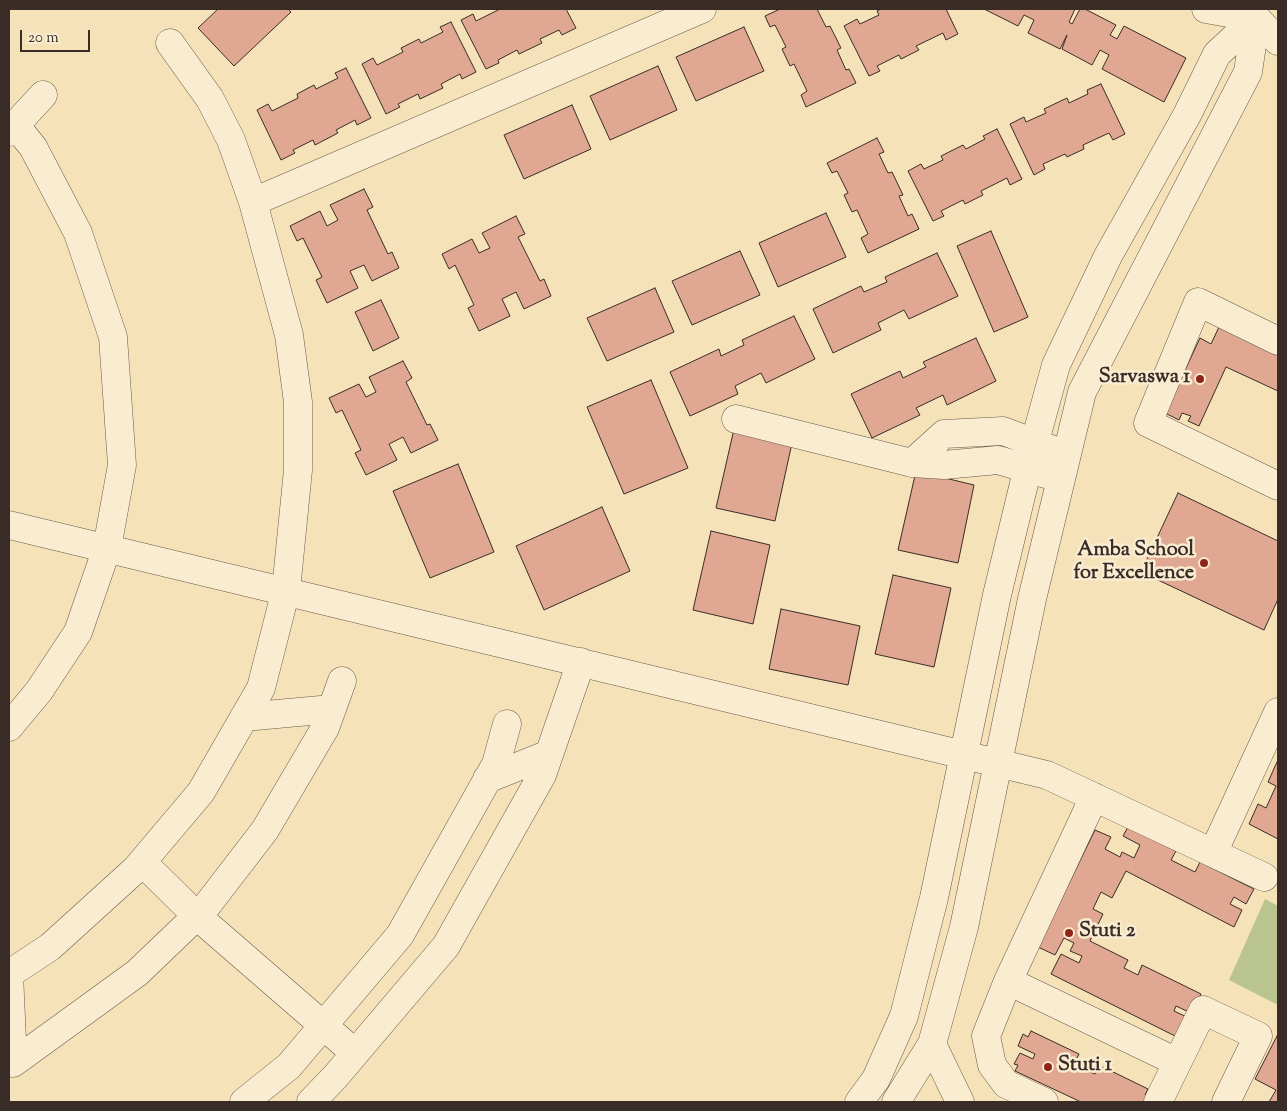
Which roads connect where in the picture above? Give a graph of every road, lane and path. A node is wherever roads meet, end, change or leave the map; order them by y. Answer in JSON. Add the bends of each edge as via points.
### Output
{"nodes":[{"id":1,"x":659,"y":9,"type":"edge"},
{"id":2,"x":702,"y":9,"type":"edge"},
{"id":3,"x":1206,"y":9,"type":"edge"},
{"id":4,"x":1260,"y":15,"type":"edge"},
{"id":5,"x":1278,"y":41,"type":"edge"},
{"id":6,"x":170,"y":43,"type":"dead end"},
{"id":7,"x":43,"y":95,"type":"dead end"},
{"id":8,"x":12,"y":128,"type":"edge"},
{"id":9,"x":250,"y":194,"type":"junction"},
{"id":10,"x":1278,"y":341,"type":"edge"},
{"id":11,"x":736,"y":419,"type":"dead end"},
{"id":12,"x":1031,"y":455,"type":"junction"},
{"id":13,"x":1063,"y":466,"type":"junction"},
{"id":14,"x":1278,"y":486,"type":"edge"},
{"id":15,"x":9,"y":525,"type":"edge"},
{"id":16,"x":107,"y":548,"type":"junction"},
{"id":17,"x":286,"y":590,"type":"junction"},
{"id":18,"x":581,"y":662,"type":"junction"},
{"id":19,"x":342,"y":681,"type":"dead end"},
{"id":20,"x":332,"y":709,"type":"junction"},
{"id":21,"x":1278,"y":712,"type":"edge"},
{"id":22,"x":244,"y":717,"type":"junction"},
{"id":23,"x":507,"y":724,"type":"dead end"},
{"id":24,"x":9,"y":727,"type":"edge"},
{"id":25,"x":549,"y":754,"type":"junction"},
{"id":26,"x":965,"y":755,"type":"junction"},
{"id":27,"x":999,"y":762,"type":"junction"},
{"id":28,"x":487,"y":779,"type":"junction"},
{"id":29,"x":1094,"y":797,"type":"junction"},
{"id":30,"x":1213,"y":853,"type":"junction"},
{"id":31,"x":142,"y":862,"type":"junction"},
{"id":32,"x":1264,"y":877,"type":"dead end"},
{"id":33,"x":197,"y":916,"type":"junction"},
{"id":34,"x":9,"y":974,"type":"edge"},
{"id":35,"x":1008,"y":981,"type":"junction"},
{"id":36,"x":323,"y":1025,"type":"junction"},
{"id":37,"x":932,"y":1044,"type":"junction"},
{"id":38,"x":356,"y":1053,"type":"junction"},
{"id":39,"x":1177,"y":1062,"type":"junction"},
{"id":40,"x":865,"y":1093,"type":"edge"},
{"id":41,"x":905,"y":1100,"type":"edge"},
{"id":42,"x":244,"y":1102,"type":"edge"},
{"id":43,"x":311,"y":1102,"type":"edge"},
{"id":44,"x":960,"y":1102,"type":"edge"},
{"id":45,"x":1044,"y":1102,"type":"edge"},
{"id":46,"x":1158,"y":1102,"type":"edge"},
{"id":47,"x":1226,"y":1102,"type":"edge"}],
"edges":[{"from":1,"to":9,"type":"street"},
{"from":2,"to":9,"type":"street"},
{"from":3,"to":4,"type":"street"},
{"from":4,"to":5,"type":"street"},
{"from":4,"to":12,"type":"street","via":[[1217,54],[1187,115],[1108,256],[1056,365]]},
{"from":4,"to":13,"type":"street","via":[[1248,72],[1082,392]]},
{"from":6,"to":9,"type":"street","via":[[210,99],[231,140]]},
{"from":7,"to":8,"type":"street"},
{"from":8,"to":16,"type":"street","via":[[33,148],[78,233],[114,337],[122,465]]},
{"from":9,"to":17,"type":"street","via":[[289,335],[298,402],[298,470]]},
{"from":10,"to":14,"type":"street","via":[[1198,302],[1148,423]]},
{"from":11,"to":12,"type":"street","via":[[912,463],[944,465]]},
{"from":12,"to":13,"type":"street"},
{"from":12,"to":26,"type":"street","via":[[997,595]]},
{"from":13,"to":27,"type":"street"},
{"from":15,"to":16,"type":"street"},
{"from":16,"to":17,"type":"street"},
{"from":16,"to":24,"type":"street","via":[[78,632],[39,692]]},
{"from":17,"to":18,"type":"street"},
{"from":17,"to":22,"type":"street","via":[[261,688]]},
{"from":18,"to":25,"type":"street"},
{"from":18,"to":26,"type":"street"},
{"from":19,"to":20,"type":"street"},
{"from":20,"to":22,"type":"street"},
{"from":20,"to":33,"type":"street","via":[[325,728],[265,830]]},
{"from":21,"to":30,"type":"street"},
{"from":22,"to":31,"type":"street","via":[[200,792]]},
{"from":23,"to":28,"type":"street","via":[[496,764]]},
{"from":25,"to":28,"type":"street"},
{"from":25,"to":38,"type":"street","via":[[542,775],[446,946]]},
{"from":26,"to":27,"type":"street"},
{"from":26,"to":40,"type":"street","via":[[904,1016]]},
{"from":27,"to":29,"type":"street","via":[[1047,775]]},
{"from":27,"to":37,"type":"street","via":[[964,927]]},
{"from":28,"to":36,"type":"street","via":[[400,935]]},
{"from":29,"to":30,"type":"street"},
{"from":29,"to":35,"type":"street"},
{"from":30,"to":32,"type":"street"},
{"from":31,"to":33,"type":"street"},
{"from":31,"to":34,"type":"street","via":[[50,947]]},
{"from":33,"to":34,"type":"street","via":[[137,974],[13,1063]]},
{"from":33,"to":36,"type":"street"},
{"from":35,"to":39,"type":"street"},
{"from":35,"to":45,"type":"street","via":[[986,1036],[992,1065],[1006,1084]]},
{"from":36,"to":38,"type":"street"},
{"from":36,"to":42,"type":"street","via":[[289,1066]]},
{"from":37,"to":41,"type":"street"},
{"from":37,"to":44,"type":"street"},
{"from":38,"to":43,"type":"street"},
{"from":39,"to":46,"type":"street"},
{"from":39,"to":47,"type":"street","via":[[1203,1010],[1258,1036]]},
{"from":40,"to":41,"type":"street"}]}
